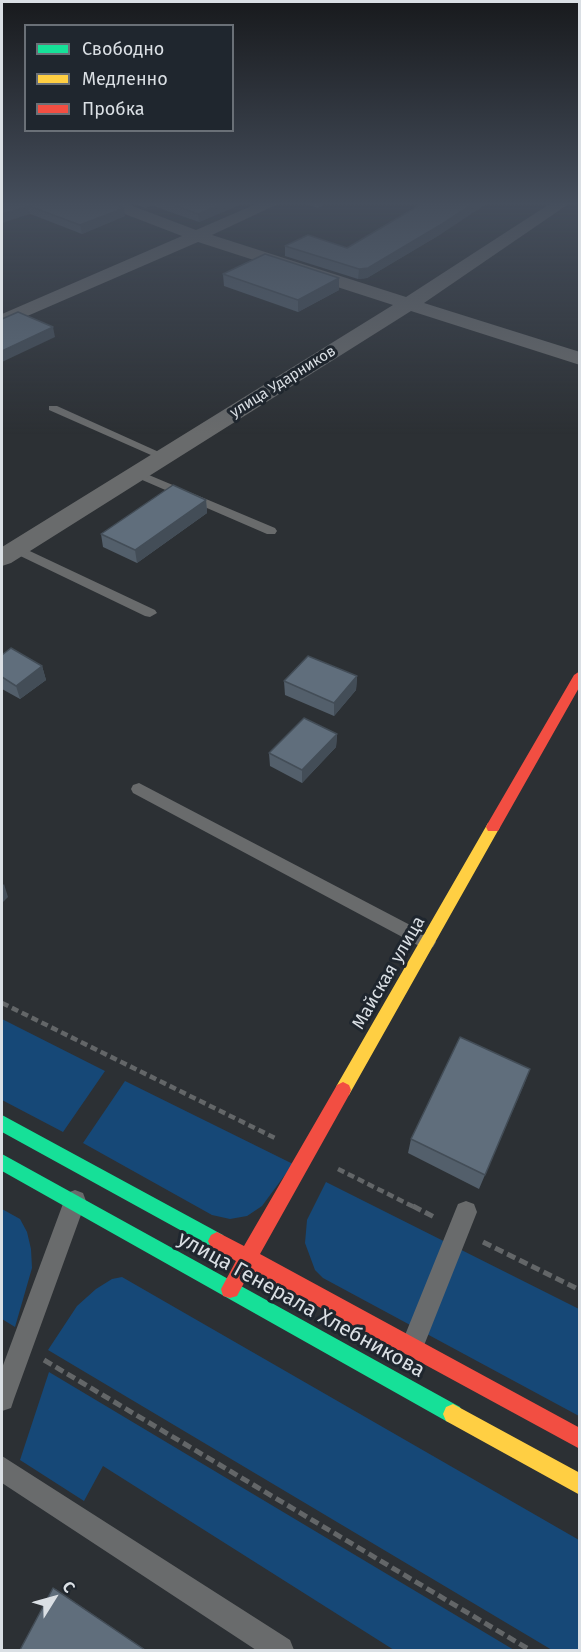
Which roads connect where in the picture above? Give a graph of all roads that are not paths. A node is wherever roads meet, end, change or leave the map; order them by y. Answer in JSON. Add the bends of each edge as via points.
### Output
{"nodes":[{"id":1,"x":96,"y":280,"type":"edge"},
{"id":2,"x":332,"y":280,"type":"edge"},
{"id":3,"x":445,"y":280,"type":"edge"},
{"id":4,"x":407,"y":305,"type":"junction"},
{"id":5,"x":2,"y":321,"type":"edge"},
{"id":6,"x":579,"y":359,"type":"edge"},
{"id":7,"x":53,"y":408,"type":"dead end"},
{"id":8,"x":164,"y":457,"type":"junction"},
{"id":9,"x":137,"y":474,"type":"junction"},
{"id":10,"x":271,"y":531,"type":"dead end"},
{"id":11,"x":9,"y":553,"type":"edge"},
{"id":12,"x":150,"y":614,"type":"dead end"},
{"id":13,"x":579,"y":675,"type":"edge"},
{"id":14,"x":139,"y":789,"type":"dead end"},
{"id":15,"x":427,"y":942,"type":"junction"},
{"id":16,"x":2,"y":1123,"type":"edge"},
{"id":17,"x":2,"y":1162,"type":"edge"},
{"id":18,"x":92,"y":1172,"type":"junction"},
{"id":19,"x":74,"y":1203,"type":"junction"},
{"id":20,"x":466,"y":1212,"type":"dead end"},
{"id":21,"x":248,"y":1257,"type":"junction"},
{"id":22,"x":230,"y":1289,"type":"junction"},
{"id":23,"x":412,"y":1347,"type":"junction"},
{"id":24,"x":2,"y":1398,"type":"edge"},
{"id":25,"x":579,"y":1439,"type":"edge"},
{"id":26,"x":2,"y":1469,"type":"edge"},
{"id":27,"x":579,"y":1485,"type":"edge"},
{"id":28,"x":280,"y":1650,"type":"edge"}],
"edges":[{"from":1,"to":5,"type":"street"},
{"from":2,"to":4,"type":"street"},
{"from":3,"to":4,"type":"street","name":"улица Ударников"},
{"from":4,"to":6,"type":"street"},
{"from":4,"to":8,"type":"street","name":"улица Ударников"},
{"from":7,"to":8,"type":"lane"},
{"from":8,"to":9,"type":"street","name":"улица Ударников"},
{"from":9,"to":10,"type":"lane"},
{"from":9,"to":11,"type":"street","name":"улица Ударников"},
{"from":11,"to":12,"type":"lane"},
{"from":13,"to":15,"type":"street","name":"Майская улица"},
{"from":14,"to":15,"type":"lane"},
{"from":15,"to":21,"type":"street","name":"Майская улица"},
{"from":16,"to":18,"type":"street","name":"улица Генерала Хлебникова"},
{"from":17,"to":19,"type":"street","name":"улица Генерала Хлебникова"},
{"from":18,"to":19,"type":"lane"},
{"from":18,"to":21,"type":"street","name":"улица Генерала Хлебникова"},
{"from":19,"to":22,"type":"street","name":"улица Генерала Хлебникова"},
{"from":19,"to":24,"type":"lane"},
{"from":20,"to":23,"type":"lane"},
{"from":21,"to":22,"type":"street","name":"Майская улица"},
{"from":21,"to":23,"type":"street","name":"улица Генерала Хлебникова"},
{"from":22,"to":27,"type":"street","name":"улица Генерала Хлебникова"},
{"from":23,"to":25,"type":"street","name":"улица Генерала Хлебникова"},
{"from":26,"to":28,"type":"lane"}]}
